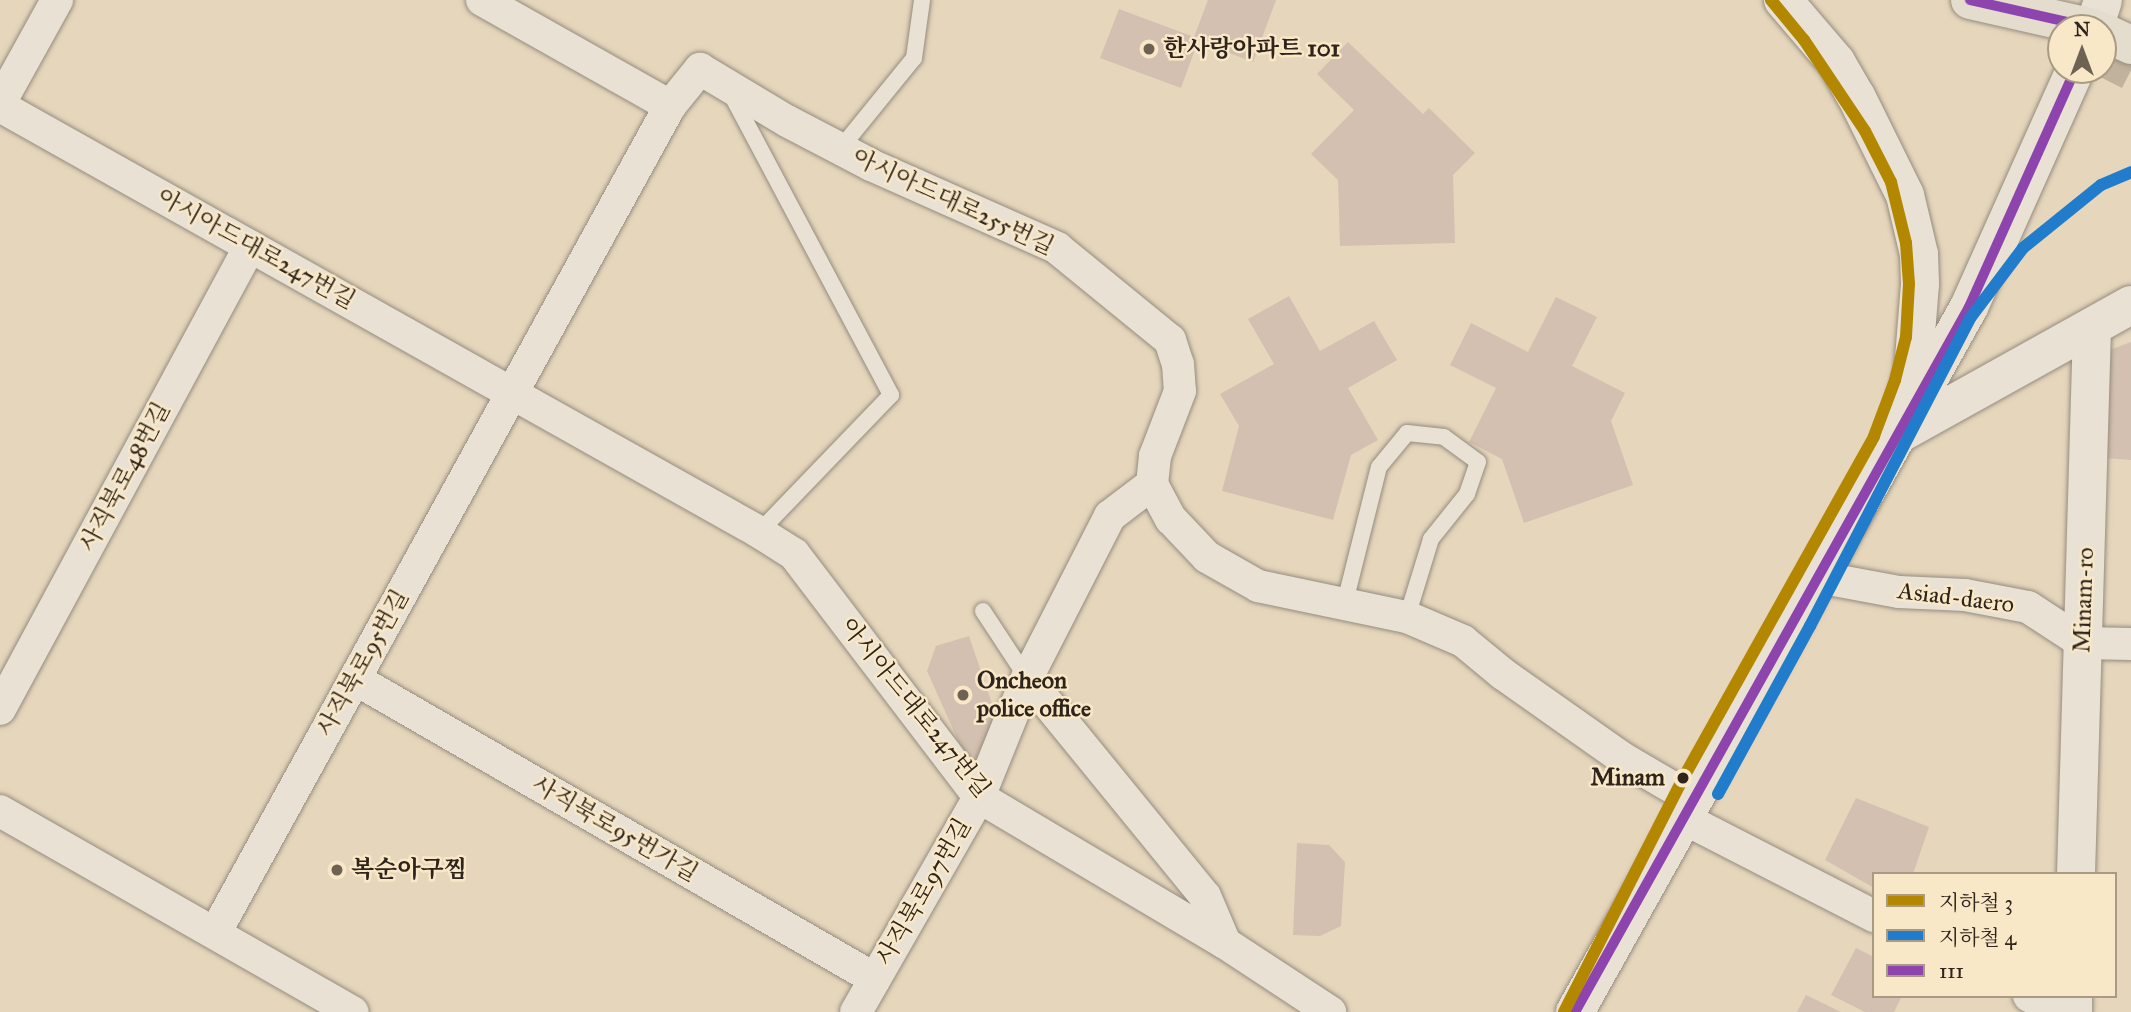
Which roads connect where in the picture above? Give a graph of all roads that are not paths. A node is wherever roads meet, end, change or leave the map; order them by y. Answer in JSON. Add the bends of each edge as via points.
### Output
{"nodes":[{"id":1,"x":57,"y":0,"type":"edge"},
{"id":2,"x":482,"y":0,"type":"edge"},
{"id":3,"x":922,"y":0,"type":"edge"},
{"id":4,"x":1783,"y":0,"type":"edge"},
{"id":5,"x":1970,"y":0,"type":"edge"},
{"id":6,"x":2053,"y":0,"type":"edge"},
{"id":7,"x":2074,"y":14,"type":"edge"},
{"id":8,"x":2047,"y":17,"type":"edge"},
{"id":9,"x":2070,"y":84,"type":"edge"},
{"id":10,"x":727,"y":85,"type":"junction"},
{"id":11,"x":0,"y":104,"type":"edge"},
{"id":12,"x":670,"y":106,"type":"junction"},
{"id":13,"x":840,"y":149,"type":"junction"},
{"id":14,"x":250,"y":246,"type":"junction"},
{"id":15,"x":2131,"y":305,"type":"edge"},
{"id":16,"x":2092,"y":327,"type":"junction"},
{"id":17,"x":512,"y":393,"type":"junction"},
{"id":18,"x":1899,"y":434,"type":"junction"},
{"id":19,"x":1152,"y":484,"type":"junction"},
{"id":20,"x":760,"y":532,"type":"junction"},
{"id":21,"x":1818,"y":577,"type":"junction"},
{"id":22,"x":1345,"y":602,"type":"junction"},
{"id":23,"x":983,"y":611,"type":"dead end"},
{"id":24,"x":1407,"y":617,"type":"junction"},
{"id":25,"x":2083,"y":643,"type":"junction"},
{"id":26,"x":2131,"y":644,"type":"edge"},
{"id":27,"x":1027,"y":678,"type":"junction"},
{"id":28,"x":355,"y":679,"type":"junction"},
{"id":29,"x":0,"y":709,"type":"edge"},
{"id":30,"x":979,"y":797,"type":"junction"},
{"id":31,"x":1688,"y":809,"type":"junction"},
{"id":32,"x":0,"y":811,"type":"edge"},
{"id":33,"x":2076,"y":872,"type":"edge"},
{"id":34,"x":1872,"y":915,"type":"edge"},
{"id":35,"x":215,"y":933,"type":"junction"},
{"id":36,"x":1225,"y":943,"type":"junction"},
{"id":37,"x":875,"y":979,"type":"junction"},
{"id":38,"x":2033,"y":998,"type":"edge"},
{"id":39,"x":353,"y":1012,"type":"edge"},
{"id":40,"x":856,"y":1012,"type":"edge"},
{"id":41,"x":1330,"y":1012,"type":"edge"},
{"id":42,"x":1575,"y":1012,"type":"edge"},
{"id":43,"x":2059,"y":1012,"type":"edge"}],
"edges":[{"from":1,"to":11,"type":"street","name":"아시아드대로247번길"},
{"from":2,"to":12,"type":"street"},
{"from":3,"to":13,"type":"lane","via":[[914,58]]},
{"from":4,"to":18,"type":"main road","via":[[1836,62],[1905,195],[1919,254],[1919,304],[1913,371]]},
{"from":5,"to":8,"type":"main road"},
{"from":6,"to":7,"type":"main road"},
{"from":9,"to":18,"type":"main road","via":[[1969,307]]},
{"from":10,"to":12,"type":"street","name":"아시아드대로255번길","via":[[700,69]]},
{"from":10,"to":13,"type":"street","name":"아시아드대로255번길"},
{"from":10,"to":20,"type":"lane","via":[[891,395]]},
{"from":11,"to":14,"type":"street","name":"아시아드대로247번길"},
{"from":12,"to":17,"type":"street"},
{"from":13,"to":19,"type":"street","name":"아시아드대로255번길","via":[[1057,248],[1170,340],[1180,391],[1155,456]]},
{"from":14,"to":17,"type":"street","name":"아시아드대로247번길"},
{"from":14,"to":29,"type":"street","name":"사직북로48번길"},
{"from":15,"to":16,"type":"main road"},
{"from":16,"to":18,"type":"main road"},
{"from":16,"to":25,"type":"main road","name":"Minam-ro"},
{"from":17,"to":20,"type":"street","name":"아시아드대로247번길"},
{"from":17,"to":28,"type":"street","name":"사직북로95번길"},
{"from":18,"to":21,"type":"main road"},
{"from":19,"to":22,"type":"street","via":[[1171,519],[1207,557],[1258,586]]},
{"from":19,"to":27,"type":"street","name":"사직북로97번길","via":[[1110,516]]},
{"from":20,"to":30,"type":"street","name":"아시아드대로247번길","via":[[794,554]]},
{"from":21,"to":25,"type":"street","name":"Asiad-daero","via":[[2028,607]]},
{"from":21,"to":31,"type":"main road"},
{"from":22,"to":24,"type":"street"},
{"from":22,"to":24,"type":"lane","via":[[1379,467],[1407,433],[1444,437],[1478,462],[1467,494],[1431,539]]},
{"from":23,"to":27,"type":"lane"},
{"from":24,"to":31,"type":"street","via":[[1463,641]]},
{"from":25,"to":26,"type":"street"},
{"from":25,"to":33,"type":"main road","name":"Minam-ro"},
{"from":27,"to":30,"type":"street","name":"사직북로97번길"},
{"from":27,"to":36,"type":"street","via":[[1205,896]]},
{"from":28,"to":35,"type":"street","name":"사직북로95번길"},
{"from":28,"to":37,"type":"street","name":"사직북로95번가길"},
{"from":30,"to":36,"type":"street","name":"아시아드대로247번길"},
{"from":30,"to":37,"type":"street","name":"사직북로97번길"},
{"from":31,"to":34,"type":"street"},
{"from":31,"to":42,"type":"main road"},
{"from":32,"to":35,"type":"street"},
{"from":35,"to":39,"type":"street"},
{"from":36,"to":41,"type":"street","name":"아시아드대로247번길"},
{"from":37,"to":40,"type":"street","name":"사직북로97번길"},
{"from":38,"to":43,"type":"street"}]}
